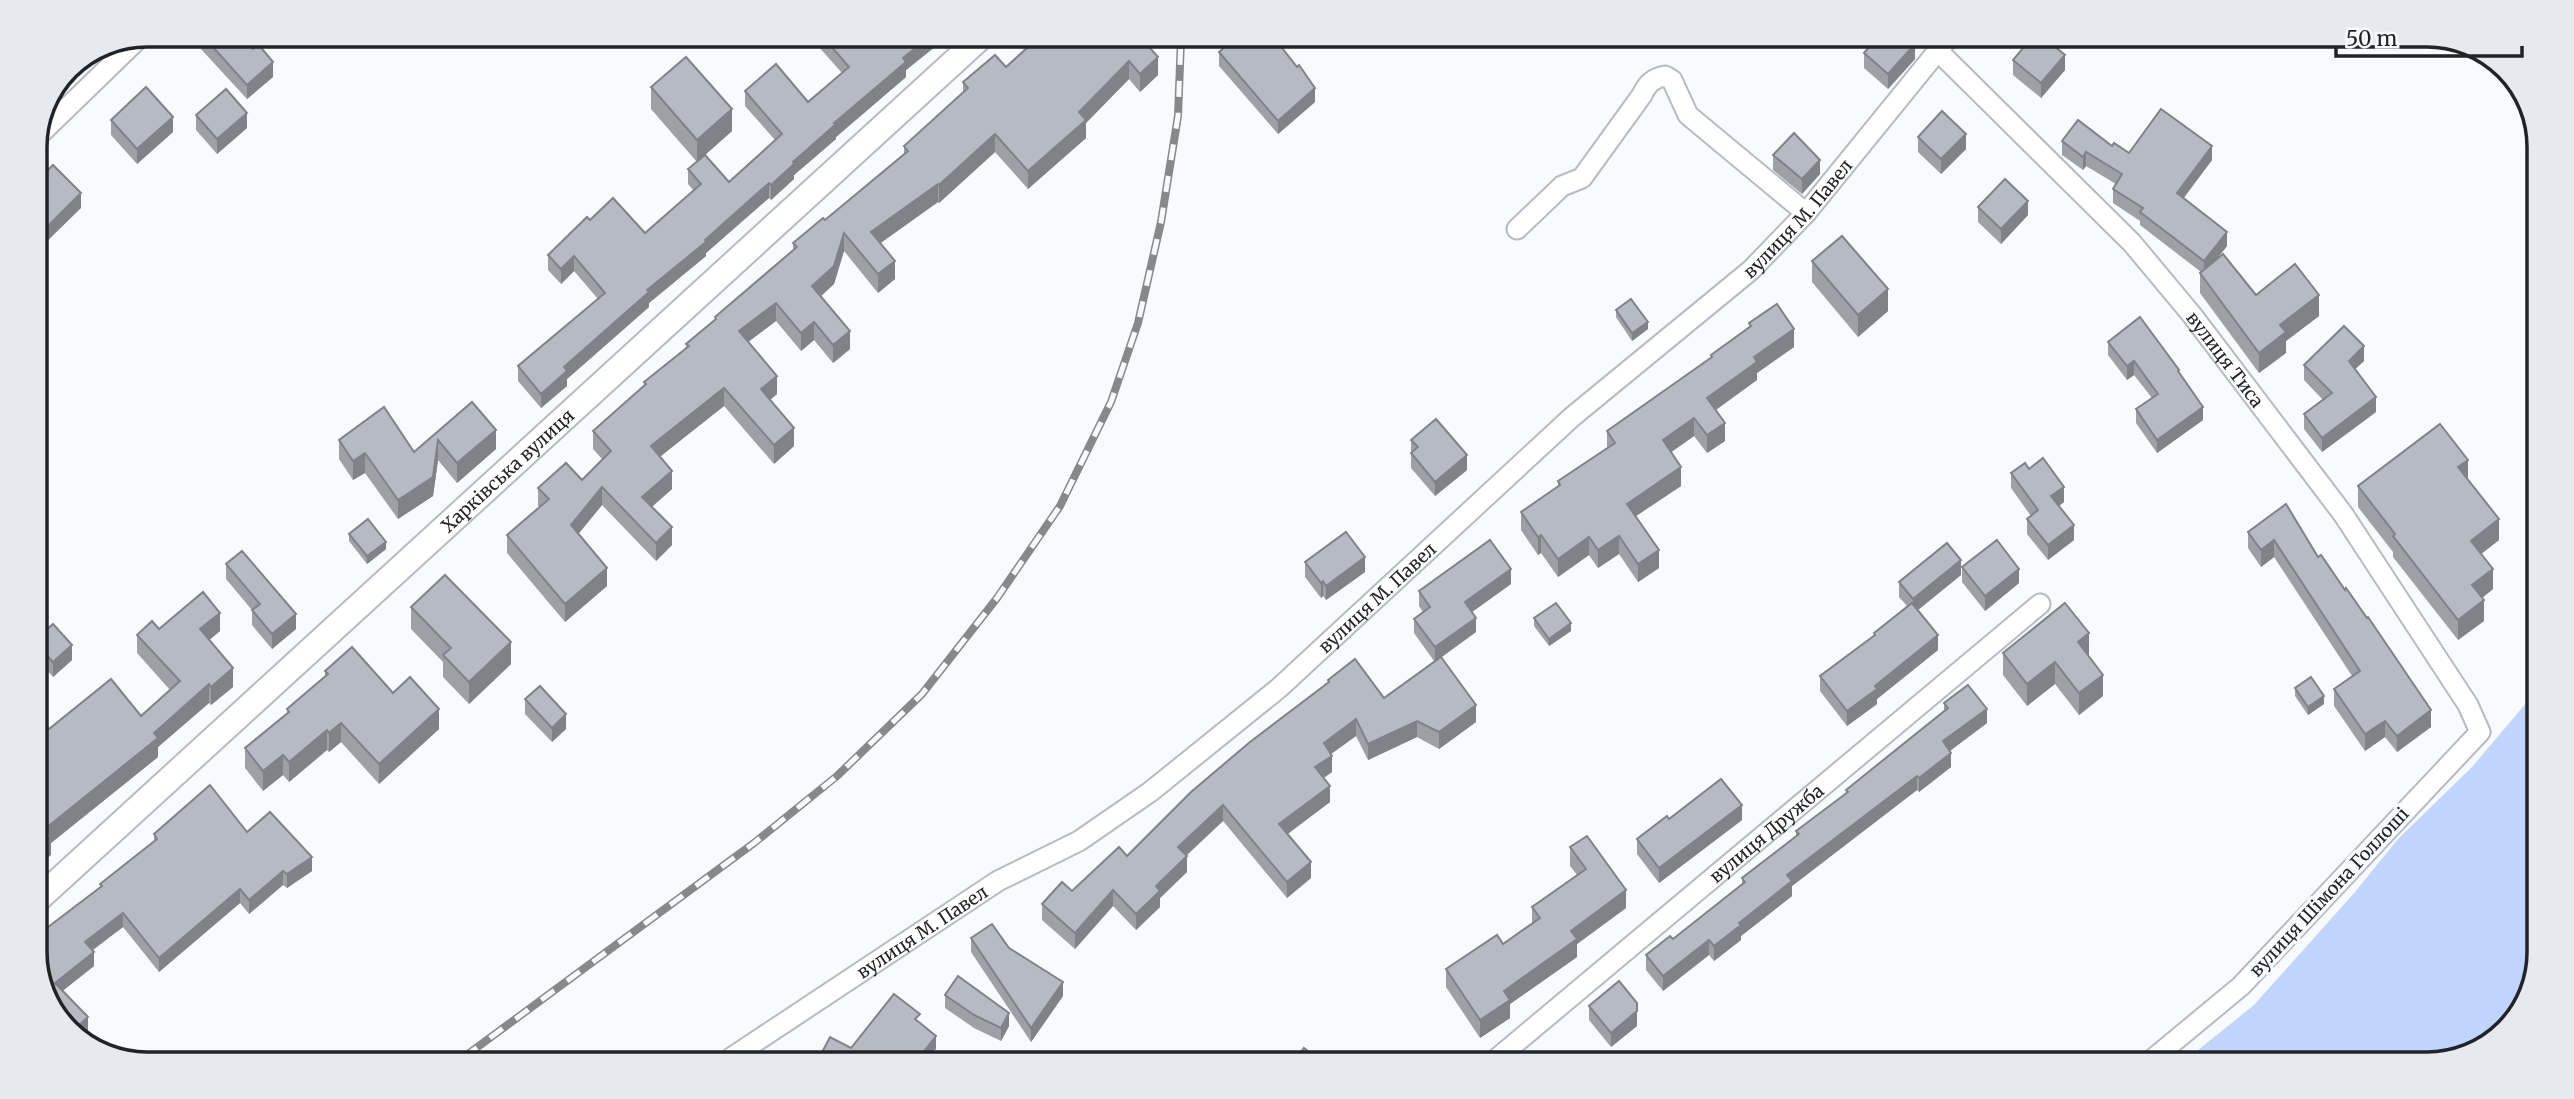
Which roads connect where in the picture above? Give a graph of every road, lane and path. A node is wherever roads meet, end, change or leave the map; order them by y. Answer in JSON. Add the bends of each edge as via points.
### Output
{"nodes":[{"id":1,"x":970,"y":47,"type":"edge"},
{"id":2,"x":1941,"y":47,"type":"edge"},
{"id":3,"x":1943,"y":47,"type":"edge"},
{"id":4,"x":128,"y":49,"type":"edge"},
{"id":5,"x":51,"y":124,"type":"edge"},
{"id":6,"x":1806,"y":213,"type":"junction"},
{"id":7,"x":1517,"y":229,"type":"dead end"},
{"id":8,"x":2040,"y":604,"type":"dead end"},
{"id":9,"x":2468,"y":705,"type":"joint"},
{"id":10,"x":47,"y":891,"type":"edge"},
{"id":11,"x":740,"y":1052,"type":"edge"},
{"id":12,"x":1505,"y":1052,"type":"edge"},
{"id":13,"x":2161,"y":1052,"type":"edge"}],
"edges":[{"from":1,"to":10,"type":"street","name":"Харківська вулиця"},
{"from":2,"to":6,"type":"street","name":"вулиця М. Павел"},
{"from":3,"to":9,"type":"street","name":"вулиця Тиса","via":[[2132,243],[2192,315],[2343,514]]},
{"from":4,"to":5,"type":"street"},
{"from":6,"to":7,"type":"street","via":[[1688,115],[1672,80],[1665,76],[1646,86],[1582,178],[1562,187]]},
{"from":6,"to":11,"type":"street","name":"вулиця М. Павел","via":[[1751,270],[1572,416],[1279,688],[1150,792],[1079,841],[998,881]]},
{"from":8,"to":12,"type":"street","name":"вулиця Дружба"},
{"from":9,"to":13,"type":"street","name":"вулиця Шімона Голлоші","via":[[2480,732],[2241,986]]}]}
